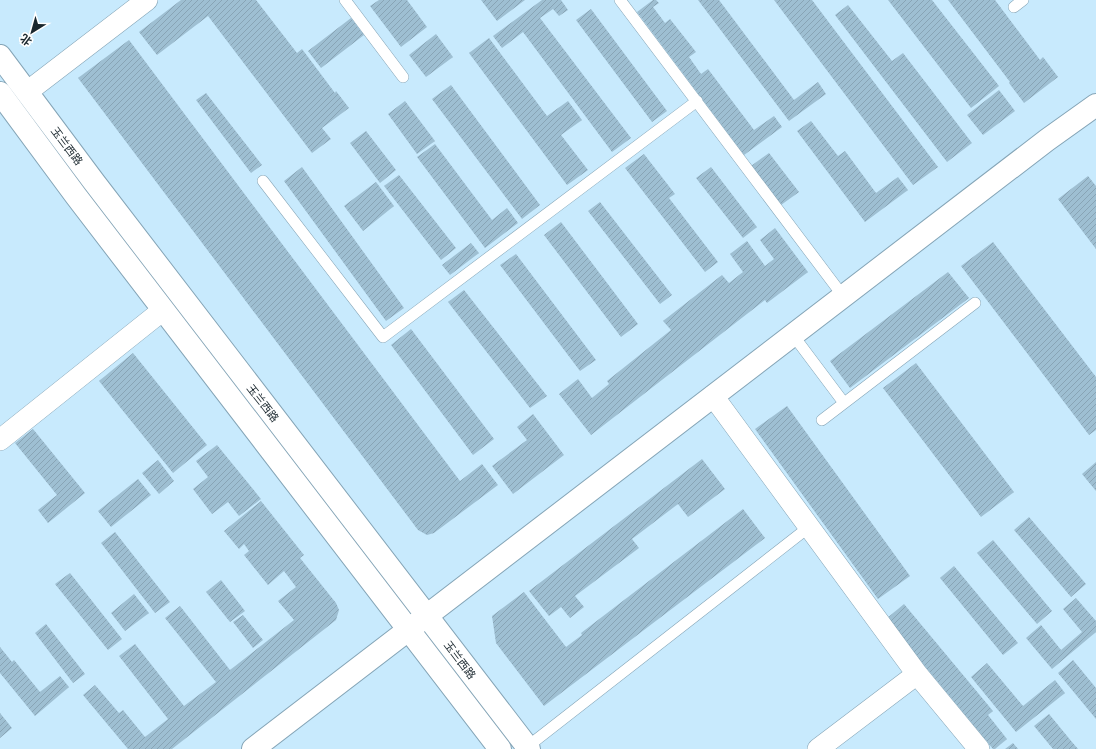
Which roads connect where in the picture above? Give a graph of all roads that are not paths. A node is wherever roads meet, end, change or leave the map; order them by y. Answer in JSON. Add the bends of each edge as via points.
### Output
{"nodes":[{"id":1,"x":147,"y":0,"type":"edge"},
{"id":2,"x":345,"y":0,"type":"edge"},
{"id":3,"x":620,"y":0,"type":"edge"},
{"id":4,"x":1023,"y":0,"type":"edge"},
{"id":5,"x":1014,"y":7,"type":"dead end"},
{"id":6,"x":0,"y":56,"type":"edge"},
{"id":7,"x":403,"y":77,"type":"dead end"},
{"id":8,"x":27,"y":92,"type":"junction"},
{"id":9,"x":0,"y":93,"type":"edge"},
{"id":10,"x":697,"y":101,"type":"junction"},
{"id":11,"x":1096,"y":105,"type":"edge"},
{"id":12,"x":264,"y":181,"type":"dead end"},
{"id":13,"x":843,"y":296,"type":"junction"},
{"id":14,"x":975,"y":303,"type":"dead end"},
{"id":15,"x":163,"y":310,"type":"junction"},
{"id":16,"x":793,"y":335,"type":"junction"},
{"id":17,"x":713,"y":396,"type":"junction"},
{"id":18,"x":844,"y":403,"type":"junction"},
{"id":19,"x":822,"y":420,"type":"dead end"},
{"id":20,"x":0,"y":440,"type":"edge"},
{"id":21,"x":809,"y":527,"type":"junction"},
{"id":22,"x":426,"y":616,"type":"junction"},
{"id":23,"x":408,"y":629,"type":"junction"},
{"id":24,"x":917,"y":674,"type":"junction"},
{"id":25,"x":528,"y":748,"type":"edge"},
{"id":26,"x":253,"y":749,"type":"edge"},
{"id":27,"x":500,"y":749,"type":"edge"},
{"id":28,"x":818,"y":749,"type":"edge"},
{"id":29,"x":979,"y":749,"type":"edge"}],
"edges":[{"from":1,"to":8,"type":"street"},
{"from":2,"to":7,"type":"lane"},
{"from":3,"to":10,"type":"lane"},
{"from":4,"to":5,"type":"lane"},
{"from":6,"to":8,"type":"main road","name":"玉兰西路"},
{"from":8,"to":22,"type":"main road","name":"玉兰西路"},
{"from":9,"to":15,"type":"main road","name":"玉兰西路"},
{"from":10,"to":12,"type":"lane","via":[[383,337]]},
{"from":10,"to":13,"type":"lane"},
{"from":11,"to":13,"type":"main road"},
{"from":13,"to":16,"type":"main road"},
{"from":14,"to":18,"type":"lane"},
{"from":15,"to":20,"type":"street"},
{"from":15,"to":23,"type":"main road","name":"玉兰西路"},
{"from":16,"to":17,"type":"main road"},
{"from":16,"to":18,"type":"lane"},
{"from":17,"to":21,"type":"street"},
{"from":17,"to":22,"type":"main road"},
{"from":18,"to":19,"type":"lane"},
{"from":21,"to":24,"type":"street"},
{"from":21,"to":25,"type":"lane"},
{"from":22,"to":23,"type":"main road"},
{"from":22,"to":25,"type":"main road","name":"玉兰西路"},
{"from":23,"to":26,"type":"main road"},
{"from":23,"to":27,"type":"main road","name":"玉兰西路"},
{"from":24,"to":28,"type":"street"},
{"from":24,"to":29,"type":"street"}]}
